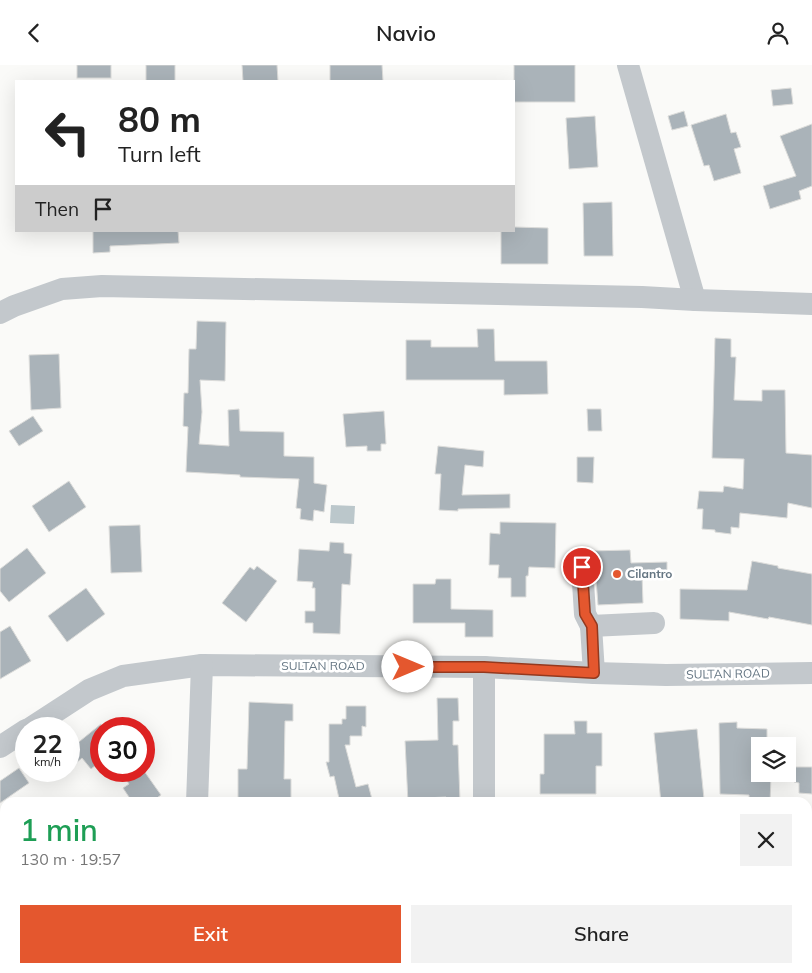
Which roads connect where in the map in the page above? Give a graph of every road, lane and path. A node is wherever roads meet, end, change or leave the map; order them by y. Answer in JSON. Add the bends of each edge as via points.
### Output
{"nodes":[{"id":1,"x":628,"y":65,"type":"edge"},
{"id":2,"x":695,"y":300,"type":"junction"},
{"id":3,"x":812,"y":304,"type":"edge"},
{"id":4,"x":0,"y":313,"type":"edge"},
{"id":5,"x":582,"y":567,"type":"dead end"},
{"id":6,"x":654,"y":623,"type":"dead end"},
{"id":7,"x":592,"y":626,"type":"junction"},
{"id":8,"x":202,"y":665,"type":"junction"},
{"id":9,"x":484,"y":667,"type":"junction"},
{"id":10,"x":594,"y":673,"type":"junction"},
{"id":11,"x":812,"y":673,"type":"edge"},
{"id":12,"x":46,"y":717,"type":"edge"},
{"id":13,"x":15,"y":737,"type":"edge"},
{"id":14,"x":0,"y":747,"type":"edge"},
{"id":15,"x":197,"y":797,"type":"edge"},
{"id":16,"x":484,"y":797,"type":"edge"}],
"edges":[{"from":1,"to":2,"type":"street"},
{"from":2,"to":3,"type":"street"},
{"from":2,"to":4,"type":"street","via":[[632,296],[102,286],[62,289]]},
{"from":5,"to":7,"type":"street","via":[[585,614]]},
{"from":6,"to":7,"type":"street"},
{"from":7,"to":10,"type":"street"},
{"from":8,"to":9,"type":"street","name":"SULTAN ROAD"},
{"from":8,"to":12,"type":"street","name":"SULTAN ROAD","via":[[123,676],[89,689]]},
{"from":8,"to":15,"type":"street"},
{"from":9,"to":10,"type":"street","name":"SULTAN ROAD"},
{"from":9,"to":16,"type":"street"},
{"from":10,"to":11,"type":"street","name":"SULTAN ROAD"},
{"from":13,"to":14,"type":"street","name":"SULTAN ROAD"}]}
